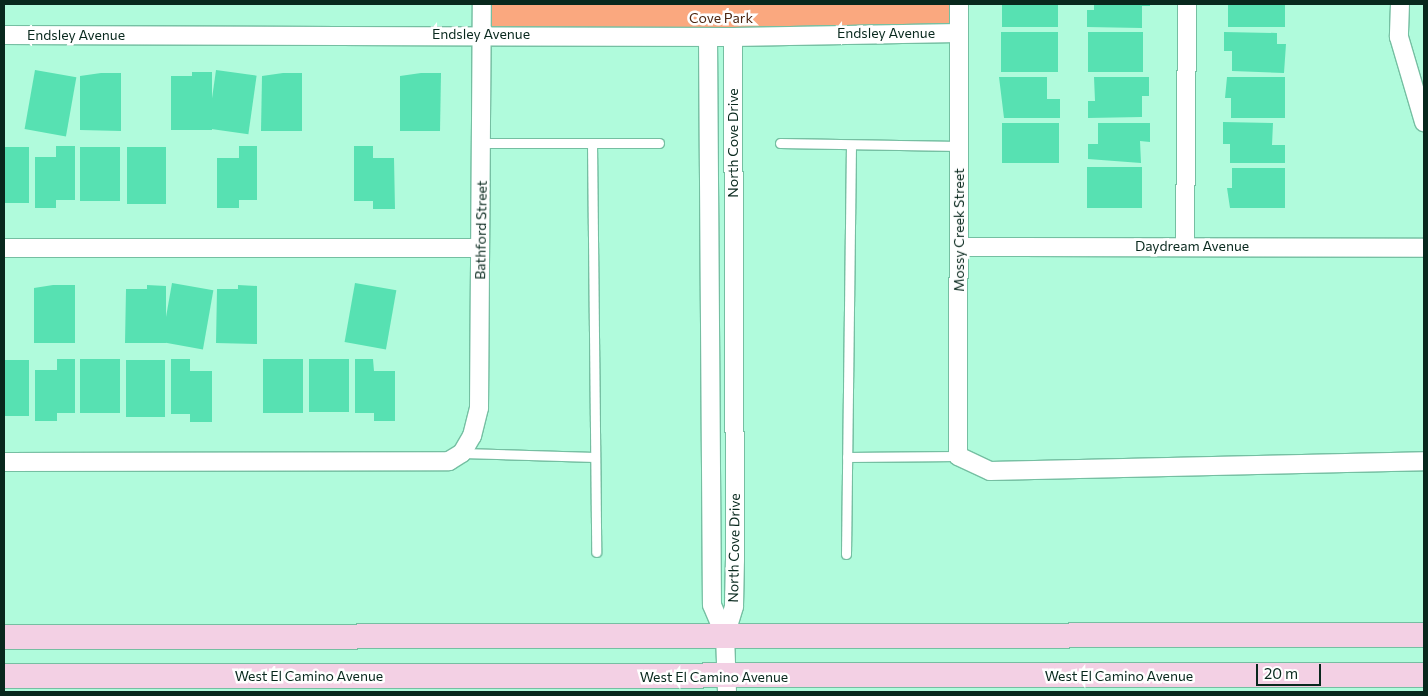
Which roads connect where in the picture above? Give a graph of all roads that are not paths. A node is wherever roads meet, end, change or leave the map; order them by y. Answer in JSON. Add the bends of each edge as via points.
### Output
{"nodes":[{"id":1,"x":482,"y":4,"type":"edge"},
{"id":2,"x":959,"y":4,"type":"edge"},
{"id":3,"x":1187,"y":4,"type":"edge"},
{"id":4,"x":1400,"y":4,"type":"edge"},
{"id":5,"x":482,"y":33,"type":"junction"},
{"id":6,"x":959,"y":33,"type":"junction"},
{"id":7,"x":4,"y":35,"type":"edge"},
{"id":8,"x":708,"y":37,"type":"junction"},
{"id":9,"x":733,"y":37,"type":"junction"},
{"id":10,"x":1424,"y":122,"type":"edge"},
{"id":11,"x":482,"y":143,"type":"junction"},
{"id":12,"x":592,"y":143,"type":"junction"},
{"id":13,"x":659,"y":143,"type":"dead end"},
{"id":14,"x":780,"y":143,"type":"dead end"},
{"id":15,"x":851,"y":144,"type":"junction"},
{"id":16,"x":959,"y":146,"type":"junction"},
{"id":17,"x":1185,"y":245,"type":"junction"},
{"id":18,"x":960,"y":247,"type":"junction"},
{"id":19,"x":4,"y":248,"type":"edge"},
{"id":20,"x":480,"y":248,"type":"junction"},
{"id":21,"x":1424,"y":248,"type":"edge"},
{"id":22,"x":462,"y":453,"type":"junction"},
{"id":23,"x":958,"y":456,"type":"junction"},
{"id":24,"x":595,"y":457,"type":"junction"},
{"id":25,"x":847,"y":457,"type":"junction"},
{"id":26,"x":1424,"y":461,"type":"edge"},
{"id":27,"x":4,"y":462,"type":"edge"},
{"id":28,"x":596,"y":552,"type":"dead end"},
{"id":29,"x":846,"y":554,"type":"dead end"},
{"id":30,"x":1424,"y":635,"type":"edge"},
{"id":31,"x":725,"y":636,"type":"junction"},
{"id":32,"x":4,"y":637,"type":"edge"},
{"id":33,"x":1424,"y":674,"type":"edge"},
{"id":34,"x":4,"y":676,"type":"edge"},
{"id":35,"x":727,"y":685,"type":"edge"}],
"edges":[{"from":1,"to":5,"type":"street","name":"Bathford Street"},
{"from":2,"to":6,"type":"street","name":"Mossy Creek Street"},
{"from":3,"to":17,"type":"street"},
{"from":4,"to":10,"type":"street","via":[[1399,37]]},
{"from":5,"to":7,"type":"street","name":"Endsley Avenue"},
{"from":5,"to":8,"type":"street","name":"Endsley Avenue"},
{"from":5,"to":11,"type":"street","name":"Bathford Street"},
{"from":6,"to":9,"type":"street","name":"Endsley Avenue"},
{"from":6,"to":16,"type":"street","name":"Mossy Creek Street"},
{"from":8,"to":9,"type":"street","name":"Endsley Avenue"},
{"from":8,"to":31,"type":"street","name":"North Cove Drive","via":[[712,605]]},
{"from":9,"to":31,"type":"street","name":"North Cove Drive","via":[[734,606]]},
{"from":11,"to":12,"type":"lane"},
{"from":11,"to":20,"type":"street","name":"Bathford Street"},
{"from":12,"to":13,"type":"lane"},
{"from":12,"to":24,"type":"lane"},
{"from":14,"to":15,"type":"lane"},
{"from":15,"to":16,"type":"lane"},
{"from":15,"to":25,"type":"lane"},
{"from":16,"to":18,"type":"street","name":"Mossy Creek Street"},
{"from":17,"to":18,"type":"street","name":"Daydream Avenue"},
{"from":17,"to":21,"type":"street","name":"Daydream Avenue"},
{"from":18,"to":23,"type":"street","name":"Mossy Creek Street"},
{"from":19,"to":20,"type":"street"},
{"from":20,"to":22,"type":"street","name":"Bathford Street","via":[[479,408],[472,436]]},
{"from":22,"to":24,"type":"lane"},
{"from":22,"to":27,"type":"street","via":[[449,461]]},
{"from":23,"to":25,"type":"lane"},
{"from":23,"to":26,"type":"street","via":[[990,471]]},
{"from":24,"to":28,"type":"lane"},
{"from":25,"to":29,"type":"lane"},
{"from":30,"to":31,"type":"main road"},
{"from":31,"to":32,"type":"main road"},
{"from":31,"to":35,"type":"street"},
{"from":33,"to":35,"type":"main road","name":"West El Camino Avenue"},
{"from":34,"to":35,"type":"main road","name":"West El Camino Avenue"}]}
